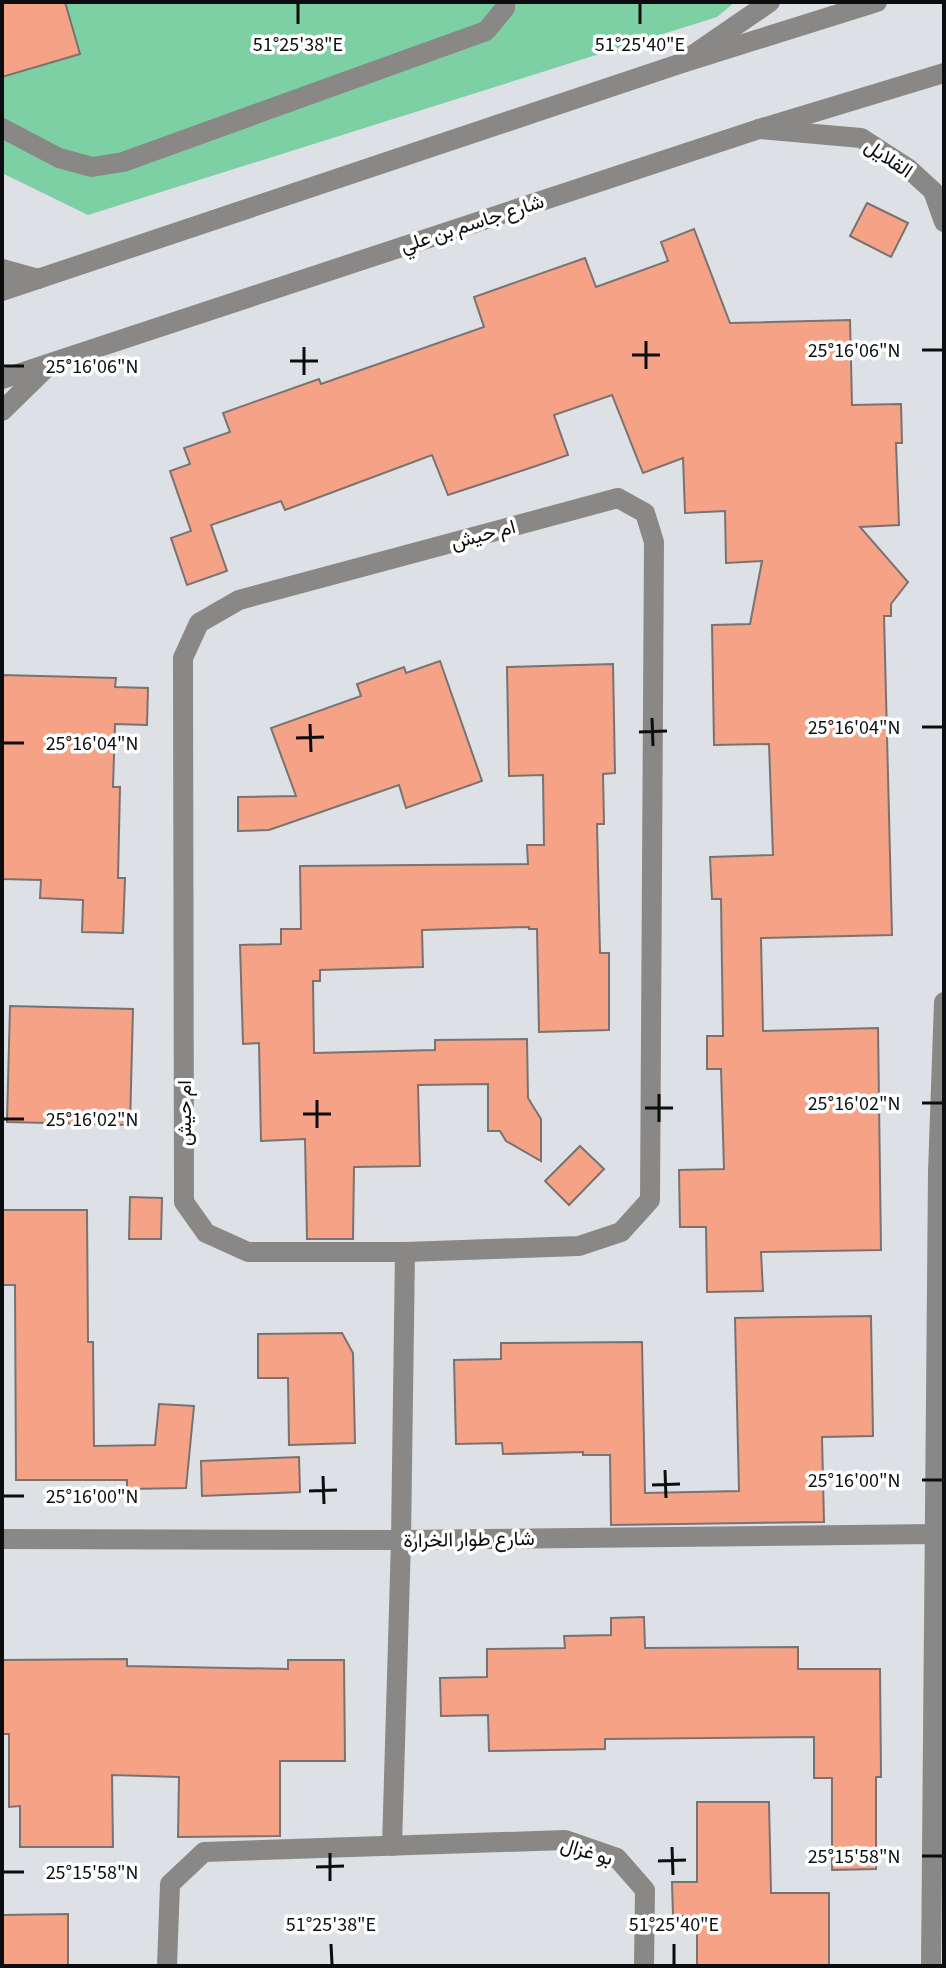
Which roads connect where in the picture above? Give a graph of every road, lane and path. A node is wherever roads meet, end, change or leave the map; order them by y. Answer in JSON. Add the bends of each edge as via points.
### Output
{"nodes":[{"id":1,"x":505,"y":2,"type":"edge"},
{"id":2,"x":770,"y":2,"type":"edge"},
{"id":3,"x":877,"y":2,"type":"edge"},
{"id":4,"x":679,"y":64,"type":"junction"},
{"id":5,"x":944,"y":73,"type":"edge"},
{"id":6,"x":2,"y":128,"type":"edge"},
{"id":7,"x":759,"y":129,"type":"junction"},
{"id":8,"x":944,"y":222,"type":"edge"},
{"id":9,"x":2,"y":269,"type":"edge"},
{"id":10,"x":38,"y":279,"type":"junction"},
{"id":11,"x":2,"y":291,"type":"edge"},
{"id":12,"x":56,"y":359,"type":"junction"},
{"id":13,"x":2,"y":379,"type":"edge"},
{"id":14,"x":2,"y":411,"type":"edge"},
{"id":15,"x":944,"y":1002,"type":"edge"},
{"id":16,"x":941,"y":1172,"type":"edge"},
{"id":17,"x":405,"y":1252,"type":"junction"},
{"id":18,"x":936,"y":1534,"type":"junction"},
{"id":19,"x":4,"y":1537,"type":"edge"},
{"id":20,"x":401,"y":1540,"type":"junction"},
{"id":21,"x":392,"y":1846,"type":"junction"},
{"id":22,"x":167,"y":1966,"type":"edge"},
{"id":23,"x":644,"y":1966,"type":"edge"},
{"id":24,"x":931,"y":1966,"type":"edge"}],
"edges":[{"from":1,"to":6,"type":"street","via":[[486,31],[123,162],[92,167],[59,158]]},
{"from":2,"to":4,"type":"street"},
{"from":3,"to":4,"type":"street"},
{"from":4,"to":10,"type":"street"},
{"from":5,"to":7,"type":"street","name":"شارع جاسم بن علي"},
{"from":7,"to":8,"type":"street","name":"القلايل","via":[[861,138],[933,191]]},
{"from":7,"to":12,"type":"street","name":"شارع جاسم بن علي"},
{"from":9,"to":10,"type":"street"},
{"from":10,"to":11,"type":"street"},
{"from":12,"to":13,"type":"street","name":"شارع جاسم بن علي"},
{"from":12,"to":14,"type":"street"},
{"from":15,"to":16,"type":"street"},
{"from":16,"to":18,"type":"street"},
{"from":17,"to":17,"type":"street","name":"ام حيش","via":[[579,1246],[621,1232],[650,1200],[654,542],[645,513],[618,498],[239,600],[199,623],[183,658],[184,1202],[206,1233],[248,1252]]},
{"from":17,"to":20,"type":"street"},
{"from":18,"to":20,"type":"street","name":"شارع طوار الخرارة"},
{"from":18,"to":24,"type":"street"},
{"from":19,"to":20,"type":"street","name":"شارع طوار الخرارة"},
{"from":20,"to":21,"type":"street"},
{"from":21,"to":22,"type":"street","name":"بو غزال","via":[[204,1852],[170,1884]]},
{"from":21,"to":23,"type":"street","name":"بو غزال","via":[[565,1840],[617,1858],[645,1890]]}]}
